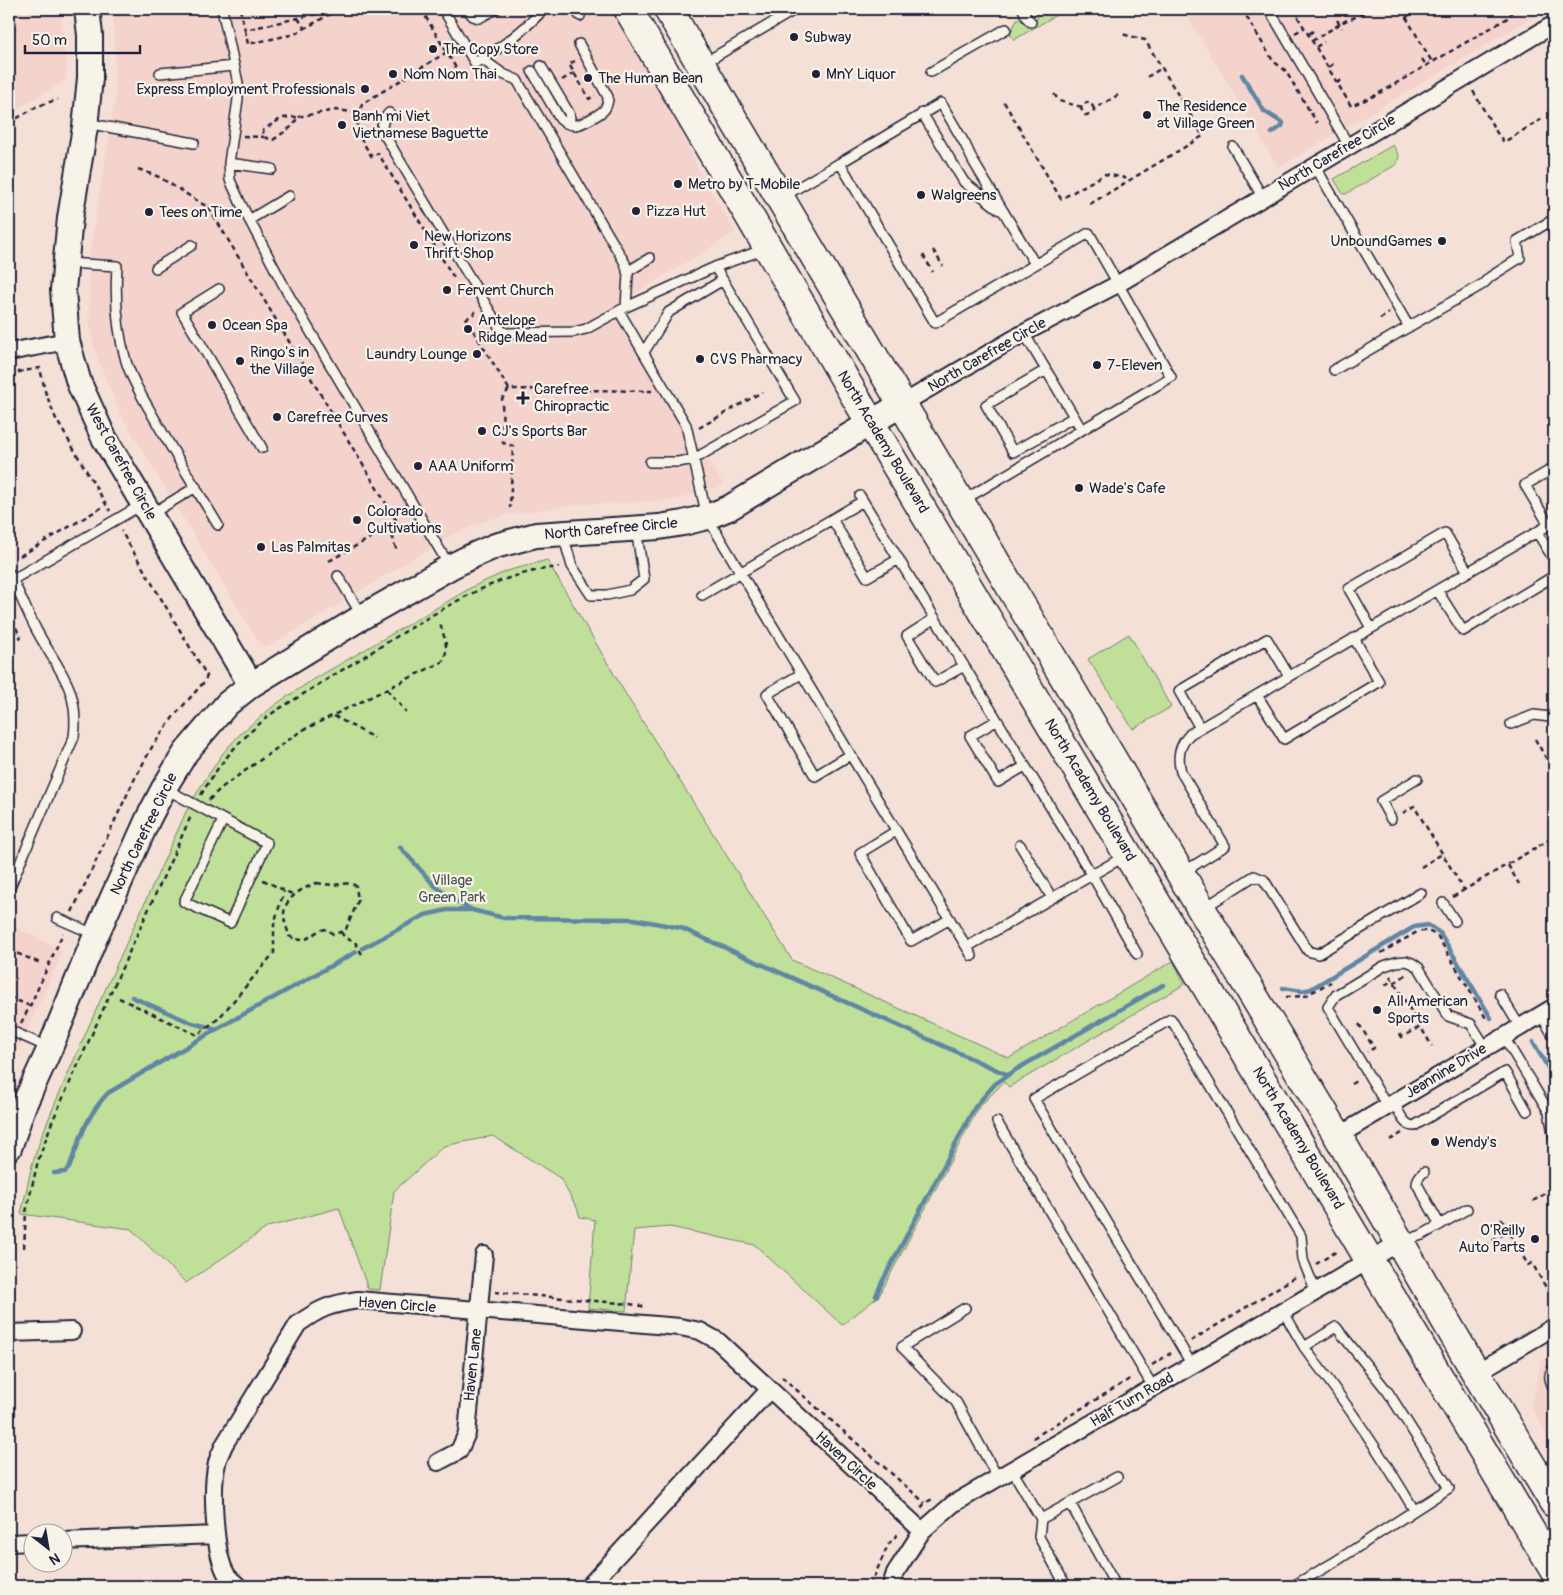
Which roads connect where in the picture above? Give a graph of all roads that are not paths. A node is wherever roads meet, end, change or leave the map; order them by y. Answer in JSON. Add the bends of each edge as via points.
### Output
{"nodes":[{"id":1,"x":87,"y":9,"type":"edge"},
{"id":2,"x":223,"y":9,"type":"edge"},
{"id":3,"x":443,"y":9,"type":"edge"},
{"id":4,"x":467,"y":9,"type":"edge"},
{"id":5,"x":496,"y":9,"type":"edge"},
{"id":6,"x":544,"y":9,"type":"edge"},
{"id":7,"x":628,"y":9,"type":"edge"},
{"id":8,"x":668,"y":9,"type":"edge"},
{"id":9,"x":796,"y":9,"type":"edge"},
{"id":10,"x":1024,"y":9,"type":"edge"},
{"id":11,"x":1269,"y":9,"type":"edge"},
{"id":12,"x":1551,"y":9,"type":"edge"},
{"id":13,"x":1554,"y":15,"type":"edge"},
{"id":14,"x":1031,"y":22,"type":"dead end"},
{"id":15,"x":1554,"y":24,"type":"edge"},
{"id":16,"x":1006,"y":28,"type":"dead end"},
{"id":17,"x":579,"y":44,"type":"dead end"},
{"id":18,"x":482,"y":59,"type":"junction"},
{"id":19,"x":702,"y":64,"type":"junction"},
{"id":20,"x":234,"y":66,"type":"junction"},
{"id":21,"x":541,"y":66,"type":"dead end"},
{"id":22,"x":532,"y":71,"type":"dead end"},
{"id":23,"x":931,"y":72,"type":"dead end"},
{"id":24,"x":160,"y":73,"type":"dead end"},
{"id":25,"x":922,"y":113,"type":"junction"},
{"id":26,"x":389,"y":114,"type":"dead end"},
{"id":27,"x":85,"y":123,"type":"junction"},
{"id":28,"x":569,"y":123,"type":"junction"},
{"id":29,"x":194,"y":143,"type":"dead end"},
{"id":30,"x":1349,"y":146,"type":"junction"},
{"id":31,"x":1233,"y":147,"type":"dead end"},
{"id":32,"x":229,"y":163,"type":"junction"},
{"id":33,"x":840,"y":163,"type":"junction"},
{"id":34,"x":1315,"y":166,"type":"junction"},
{"id":35,"x":272,"y":169,"type":"dead end"},
{"id":36,"x":289,"y":196,"type":"dead end"},
{"id":37,"x":780,"y":198,"type":"junction"},
{"id":38,"x":1263,"y":198,"type":"junction"},
{"id":39,"x":1004,"y":213,"type":"junction"},
{"id":40,"x":1554,"y":219,"type":"edge"},
{"id":41,"x":249,"y":220,"type":"junction"},
{"id":42,"x":192,"y":245,"type":"dead end"},
{"id":43,"x":769,"y":248,"type":"junction"},
{"id":44,"x":650,"y":258,"type":"dead end"},
{"id":45,"x":64,"y":263,"type":"junction"},
{"id":46,"x":1035,"y":264,"type":"junction"},
{"id":47,"x":715,"y":267,"type":"junction"},
{"id":48,"x":156,"y":268,"type":"dead end"},
{"id":49,"x":627,"y":272,"type":"junction"},
{"id":50,"x":723,"y":280,"type":"junction"},
{"id":51,"x":1118,"y":284,"type":"junction"},
{"id":52,"x":220,"y":289,"type":"dead end"},
{"id":53,"x":622,"y":309,"type":"junction"},
{"id":54,"x":1409,"y":327,"type":"junction"},
{"id":55,"x":1024,"y":332,"type":"junction"},
{"id":56,"x":67,"y":341,"type":"junction"},
{"id":57,"x":9,"y":352,"type":"edge"},
{"id":58,"x":644,"y":352,"type":"junction"},
{"id":59,"x":1046,"y":370,"type":"junction"},
{"id":60,"x":1334,"y":370,"type":"dead end"},
{"id":61,"x":902,"y":404,"type":"junction"},
{"id":62,"x":1074,"y":417,"type":"junction"},
{"id":63,"x":870,"y":422,"type":"junction"},
{"id":64,"x":1082,"y":430,"type":"junction"},
{"id":65,"x":262,"y":448,"type":"dead end"},
{"id":66,"x":1013,"y":452,"type":"junction"},
{"id":67,"x":694,"y":459,"type":"junction"},
{"id":68,"x":650,"y":462,"type":"dead end"},
{"id":69,"x":1022,"y":466,"type":"junction"},
{"id":70,"x":1554,"y":468,"type":"edge"},
{"id":71,"x":196,"y":488,"type":"junction"},
{"id":72,"x":960,"y":502,"type":"junction"},
{"id":73,"x":146,"y":509,"type":"junction"},
{"id":74,"x":707,"y":518,"type":"junction"},
{"id":75,"x":832,"y":520,"type":"junction"},
{"id":76,"x":1552,"y":524,"type":"edge"},
{"id":77,"x":218,"y":525,"type":"dead end"},
{"id":78,"x":636,"y":528,"type":"junction"},
{"id":79,"x":562,"y":532,"type":"junction"},
{"id":80,"x":1537,"y":532,"type":"junction"},
{"id":81,"x":899,"y":559,"type":"junction"},
{"id":82,"x":1554,"y":560,"type":"edge"},
{"id":83,"x":450,"y":567,"type":"junction"},
{"id":84,"x":1468,"y":572,"type":"junction"},
{"id":85,"x":741,"y":573,"type":"junction"},
{"id":86,"x":11,"y":576,"type":"edge"},
{"id":87,"x":338,"y":576,"type":"dead end"},
{"id":88,"x":1554,"y":576,"type":"edge"},
{"id":89,"x":1437,"y":590,"type":"junction"},
{"id":90,"x":702,"y":595,"type":"dead end"},
{"id":91,"x":362,"y":617,"type":"junction"},
{"id":92,"x":935,"y":618,"type":"junction"},
{"id":93,"x":1371,"y":628,"type":"junction"},
{"id":94,"x":1354,"y":638,"type":"junction"},
{"id":95,"x":964,"y":666,"type":"junction"},
{"id":96,"x":801,"y":674,"type":"junction"},
{"id":97,"x":1290,"y":676,"type":"junction"},
{"id":98,"x":251,"y":685,"type":"junction"},
{"id":99,"x":1257,"y":695,"type":"junction"},
{"id":100,"x":1550,"y":717,"type":"dead end"},
{"id":101,"x":996,"y":720,"type":"junction"},
{"id":102,"x":1511,"y":724,"type":"dead end"},
{"id":103,"x":1200,"y":728,"type":"junction"},
{"id":104,"x":850,"y":755,"type":"junction"},
{"id":105,"x":1025,"y":766,"type":"junction"},
{"id":106,"x":1417,"y":779,"type":"dead end"},
{"id":107,"x":164,"y":788,"type":"junction"},
{"id":108,"x":1391,"y":819,"type":"dead end"},
{"id":109,"x":223,"y":820,"type":"junction"},
{"id":110,"x":896,"y":831,"type":"junction"},
{"id":111,"x":1020,"y":845,"type":"dead end"},
{"id":112,"x":1128,"y":854,"type":"junction"},
{"id":113,"x":1181,"y":874,"type":"junction"},
{"id":114,"x":1092,"y":875,"type":"junction"},
{"id":115,"x":9,"y":889,"type":"edge"},
{"id":116,"x":1421,"y":893,"type":"dead end"},
{"id":117,"x":1052,"y":898,"type":"junction"},
{"id":118,"x":1443,"y":903,"type":"dead end"},
{"id":119,"x":1202,"y":910,"type":"junction"},
{"id":120,"x":57,"y":918,"type":"dead end"},
{"id":121,"x":950,"y":919,"type":"junction"},
{"id":122,"x":1455,"y":921,"type":"dead end"},
{"id":123,"x":96,"y":935,"type":"junction"},
{"id":124,"x":967,"y":947,"type":"junction"},
{"id":125,"x":1137,"y":954,"type":"dead end"},
{"id":126,"x":972,"y":956,"type":"dead end"},
{"id":127,"x":1500,"y":994,"type":"dead end"},
{"id":128,"x":1548,"y":1011,"type":"edge"},
{"id":129,"x":1520,"y":1027,"type":"junction"},
{"id":130,"x":9,"y":1030,"type":"edge"},
{"id":131,"x":1504,"y":1037,"type":"junction"},
{"id":132,"x":1554,"y":1037,"type":"edge"},
{"id":133,"x":50,"y":1048,"type":"junction"},
{"id":134,"x":1486,"y":1048,"type":"junction"},
{"id":135,"x":1390,"y":1104,"type":"junction"},
{"id":136,"x":1528,"y":1110,"type":"dead end"},
{"id":137,"x":997,"y":1122,"type":"dead end"},
{"id":138,"x":1338,"y":1136,"type":"junction"},
{"id":139,"x":1554,"y":1138,"type":"edge"},
{"id":140,"x":9,"y":1148,"type":"edge"},
{"id":141,"x":1424,"y":1172,"type":"dead end"},
{"id":142,"x":1467,"y":1209,"type":"dead end"},
{"id":143,"x":1440,"y":1225,"type":"junction"},
{"id":144,"x":1400,"y":1242,"type":"junction"},
{"id":145,"x":484,"y":1255,"type":"dead end"},
{"id":146,"x":1370,"y":1259,"type":"junction"},
{"id":147,"x":1316,"y":1292,"type":"junction"},
{"id":148,"x":965,"y":1308,"type":"dead end"},
{"id":149,"x":479,"y":1311,"type":"junction"},
{"id":150,"x":1283,"y":1312,"type":"junction"},
{"id":151,"x":1554,"y":1327,"type":"edge"},
{"id":152,"x":72,"y":1331,"type":"dead end"},
{"id":153,"x":9,"y":1333,"type":"edge"},
{"id":154,"x":1304,"y":1347,"type":"junction"},
{"id":155,"x":1192,"y":1365,"type":"junction"},
{"id":156,"x":1554,"y":1368,"type":"edge"},
{"id":157,"x":1476,"y":1373,"type":"junction"},
{"id":158,"x":1153,"y":1387,"type":"junction"},
{"id":159,"x":1554,"y":1389,"type":"edge"},
{"id":160,"x":769,"y":1390,"type":"junction"},
{"id":161,"x":438,"y":1462,"type":"dead end"},
{"id":162,"x":1005,"y":1474,"type":"junction"},
{"id":163,"x":1117,"y":1477,"type":"dead end"},
{"id":164,"x":1070,"y":1503,"type":"junction"},
{"id":165,"x":1554,"y":1503,"type":"edge"},
{"id":166,"x":1414,"y":1510,"type":"junction"},
{"id":167,"x":1041,"y":1519,"type":"junction"},
{"id":168,"x":922,"y":1531,"type":"junction"},
{"id":169,"x":216,"y":1536,"type":"junction"},
{"id":170,"x":72,"y":1541,"type":"edge"},
{"id":171,"x":22,"y":1542,"type":"edge"},
{"id":172,"x":9,"y":1543,"type":"edge"},
{"id":173,"x":1554,"y":1570,"type":"edge"},
{"id":174,"x":238,"y":1586,"type":"edge"},
{"id":175,"x":589,"y":1586,"type":"edge"},
{"id":176,"x":891,"y":1586,"type":"edge"},
{"id":177,"x":1066,"y":1586,"type":"edge"},
{"id":178,"x":1116,"y":1586,"type":"edge"},
{"id":179,"x":1293,"y":1586,"type":"edge"}],
"edges":[{"from":1,"to":27,"type":"main road","name":"West Carefree Circle","via":[[90,78]]},
{"from":2,"to":20,"type":"lane"},
{"from":3,"to":18,"type":"lane","via":[[476,63]]},
{"from":4,"to":5,"type":"lane","via":[[479,18]]},
{"from":6,"to":18,"type":"lane","via":[[501,48]]},
{"from":7,"to":43,"type":"highway","name":"North Academy Boulevard"},
{"from":8,"to":19,"type":"highway"},
{"from":9,"to":19,"type":"lane"},
{"from":10,"to":14,"type":"lane"},
{"from":11,"to":30,"type":"lane"},
{"from":12,"to":13,"type":"street"},
{"from":15,"to":30,"type":"street","name":"North Carefree Circle"},
{"from":16,"to":23,"type":"lane"},
{"from":17,"to":28,"type":"lane","via":[[606,91],[608,102],[602,112],[588,120],[574,125]]},
{"from":18,"to":49,"type":"lane","via":[[517,80]]},
{"from":19,"to":37,"type":"highway"},
{"from":20,"to":24,"type":"lane"},
{"from":20,"to":32,"type":"lane","via":[[238,99]]},
{"from":21,"to":28,"type":"lane","via":[[569,113]]},
{"from":22,"to":28,"type":"lane","via":[[560,119]]},
{"from":25,"to":33,"type":"lane"},
{"from":25,"to":39,"type":"lane","via":[[964,182]]},
{"from":25,"to":39,"type":"lane","via":[[941,103]]},
{"from":26,"to":53,"type":"lane","via":[[382,126],[384,134],[500,330],[506,333],[574,332]]},
{"from":27,"to":29,"type":"lane"},
{"from":27,"to":45,"type":"main road","name":"West Carefree Circle"},
{"from":30,"to":34,"type":"street","name":"North Carefree Circle"},
{"from":31,"to":38,"type":"lane"},
{"from":32,"to":35,"type":"lane"},
{"from":32,"to":41,"type":"lane","via":[[230,180]]},
{"from":33,"to":37,"type":"lane"},
{"from":33,"to":46,"type":"lane","via":[[934,323]]},
{"from":34,"to":38,"type":"street","name":"North Carefree Circle"},
{"from":34,"to":54,"type":"lane"},
{"from":36,"to":41,"type":"lane"},
{"from":37,"to":61,"type":"highway"},
{"from":38,"to":51,"type":"street","name":"North Carefree Circle"},
{"from":39,"to":46,"type":"lane"},
{"from":40,"to":54,"type":"lane","via":[[1517,241],[1520,258],[1483,284]]},
{"from":41,"to":83,"type":"lane","via":[[286,292]]},
{"from":42,"to":48,"type":"lane"},
{"from":43,"to":47,"type":"lane"},
{"from":43,"to":63,"type":"highway","name":"North Academy Boulevard"},
{"from":44,"to":49,"type":"lane"},
{"from":45,"to":56,"type":"main road","name":"West Carefree Circle"},
{"from":45,"to":71,"type":"lane","via":[[117,266],[115,296],[127,362],[135,382]]},
{"from":46,"to":51,"type":"lane","via":[[1089,233]]},
{"from":47,"to":50,"type":"lane"},
{"from":47,"to":53,"type":"lane"},
{"from":49,"to":53,"type":"lane"},
{"from":50,"to":58,"type":"lane","via":[[669,312]]},
{"from":50,"to":67,"type":"lane","via":[[795,401]]},
{"from":51,"to":55,"type":"street","name":"North Carefree Circle"},
{"from":51,"to":64,"type":"lane","via":[[1171,377]]},
{"from":52,"to":65,"type":"lane","via":[[182,312]]},
{"from":53,"to":58,"type":"lane"},
{"from":54,"to":60,"type":"lane"},
{"from":55,"to":59,"type":"lane"},
{"from":55,"to":61,"type":"street","name":"North Carefree Circle"},
{"from":56,"to":57,"type":"street"},
{"from":56,"to":73,"type":"main road","name":"West Carefree Circle","via":[[88,407]]},
{"from":58,"to":67,"type":"lane","via":[[682,415]]},
{"from":59,"to":62,"type":"lane"},
{"from":59,"to":66,"type":"lane","via":[[986,405]]},
{"from":61,"to":63,"type":"main road","name":"North Carefree Circle"},
{"from":61,"to":72,"type":"highway"},
{"from":62,"to":64,"type":"lane"},
{"from":62,"to":66,"type":"lane"},
{"from":63,"to":74,"type":"main road","name":"North Carefree Circle","via":[[729,508]]},
{"from":63,"to":112,"type":"highway","name":"North Academy Boulevard"},
{"from":64,"to":69,"type":"lane"},
{"from":66,"to":69,"type":"lane"},
{"from":67,"to":68,"type":"lane"},
{"from":67,"to":74,"type":"lane"},
{"from":69,"to":72,"type":"lane"},
{"from":70,"to":76,"type":"lane","via":[[1525,485]]},
{"from":71,"to":73,"type":"lane"},
{"from":71,"to":77,"type":"lane"},
{"from":72,"to":113,"type":"highway"},
{"from":73,"to":86,"type":"lane","via":[[115,520]]},
{"from":73,"to":98,"type":"main road","name":"West Carefree Circle"},
{"from":74,"to":78,"type":"main road","name":"North Carefree Circle"},
{"from":74,"to":85,"type":"lane"},
{"from":75,"to":81,"type":"lane","via":[[867,577]]},
{"from":75,"to":81,"type":"lane","via":[[862,499]]},
{"from":75,"to":85,"type":"lane"},
{"from":76,"to":80,"type":"lane"},
{"from":78,"to":79,"type":"main road","name":"North Carefree Circle"},
{"from":78,"to":79,"type":"lane","via":[[644,579],[630,590],[607,595],[591,595],[572,566]]},
{"from":79,"to":83,"type":"main road","name":"North Carefree Circle","via":[[517,539],[479,552]]},
{"from":80,"to":82,"type":"lane"},
{"from":80,"to":84,"type":"lane"},
{"from":81,"to":92,"type":"lane"},
{"from":83,"to":91,"type":"main road","name":"North Carefree Circle"},
{"from":84,"to":89,"type":"lane"},
{"from":84,"to":93,"type":"lane","via":[[1445,533],[1349,589]]},
{"from":85,"to":90,"type":"lane"},
{"from":85,"to":96,"type":"lane"},
{"from":86,"to":115,"type":"lane","via":[[38,633],[61,670],[74,704],[76,721],[74,737]]},
{"from":87,"to":91,"type":"lane"},
{"from":88,"to":89,"type":"lane","via":[[1462,631]]},
{"from":89,"to":93,"type":"lane"},
{"from":91,"to":98,"type":"main road","name":"North Carefree Circle"},
{"from":92,"to":95,"type":"lane"},
{"from":92,"to":95,"type":"lane","via":[[907,636],[935,682]]},
{"from":93,"to":94,"type":"lane"},
{"from":94,"to":97,"type":"lane"},
{"from":94,"to":99,"type":"lane","via":[[1379,682],[1284,739]]},
{"from":95,"to":101,"type":"lane"},
{"from":96,"to":104,"type":"lane"},
{"from":96,"to":104,"type":"lane","via":[[767,694],[815,776]]},
{"from":97,"to":99,"type":"lane"},
{"from":97,"to":103,"type":"lane","via":[[1267,638],[1179,691]]},
{"from":98,"to":107,"type":"main road","name":"North Carefree Circle","via":[[227,704],[200,735]]},
{"from":99,"to":103,"type":"lane"},
{"from":100,"to":102,"type":"lane","via":[[1534,714]]},
{"from":101,"to":105,"type":"lane"},
{"from":101,"to":105,"type":"lane","via":[[970,736],[998,782]]},
{"from":103,"to":113,"type":"lane","via":[[1183,742],[1178,761],[1225,846]]},
{"from":104,"to":110,"type":"lane"},
{"from":105,"to":114,"type":"lane"},
{"from":106,"to":108,"type":"lane","via":[[1381,801]]},
{"from":107,"to":109,"type":"lane"},
{"from":107,"to":123,"type":"main road","name":"North Carefree Circle"},
{"from":109,"to":109,"type":"lane","via":[[184,902],[230,923],[268,843]]},
{"from":110,"to":121,"type":"lane"},
{"from":110,"to":121,"type":"lane","via":[[860,854],[911,941]]},
{"from":111,"to":117,"type":"lane"},
{"from":112,"to":114,"type":"lane"},
{"from":112,"to":146,"type":"highway","name":"North Academy Boulevard"},
{"from":113,"to":119,"type":"highway"},
{"from":114,"to":117,"type":"lane"},
{"from":114,"to":125,"type":"lane"},
{"from":116,"to":119,"type":"lane","via":[[1318,954],[1308,951],[1264,880],[1254,876]]},
{"from":117,"to":124,"type":"lane"},
{"from":118,"to":122,"type":"lane"},
{"from":119,"to":138,"type":"highway"},
{"from":120,"to":123,"type":"lane"},
{"from":121,"to":124,"type":"lane"},
{"from":123,"to":133,"type":"main road","name":"North Carefree Circle"},
{"from":124,"to":126,"type":"lane"},
{"from":127,"to":129,"type":"lane"},
{"from":128,"to":129,"type":"street","name":"Jeannine Drive"},
{"from":128,"to":132,"type":"lane"},
{"from":129,"to":131,"type":"street","name":"Jeannine Drive"},
{"from":130,"to":133,"type":"lane"},
{"from":131,"to":134,"type":"street","name":"Jeannine Drive"},
{"from":131,"to":139,"type":"lane","via":[[1549,1112]]},
{"from":133,"to":140,"type":"main road","name":"North Carefree Circle"},
{"from":134,"to":135,"type":"street","name":"Jeannine Drive"},
{"from":134,"to":135,"type":"lane","via":[[1471,1024],[1448,1016],[1416,965],[1406,962],[1384,966],[1336,995],[1328,1007]]},
{"from":135,"to":136,"type":"lane","via":[[1407,1124],[1414,1126],[1505,1072]]},
{"from":135,"to":138,"type":"street","name":"Jeannine Drive"},
{"from":137,"to":158,"type":"lane"},
{"from":138,"to":144,"type":"highway"},
{"from":141,"to":143,"type":"lane","via":[[1417,1184]]},
{"from":142,"to":143,"type":"lane"},
{"from":143,"to":144,"type":"lane"},
{"from":144,"to":146,"type":"street","name":"Half Turn Road"},
{"from":144,"to":157,"type":"highway"},
{"from":145,"to":149,"type":"street","name":"Haven Lane"},
{"from":146,"to":147,"type":"street","name":"Half Turn Road"},
{"from":146,"to":173,"type":"highway","name":"North Academy Boulevard"},
{"from":147,"to":150,"type":"street","name":"Half Turn Road"},
{"from":147,"to":155,"type":"lane","via":[[1303,1260],[1301,1236],[1171,1019],[1042,1094],[1034,1099]]},
{"from":148,"to":162,"type":"lane","via":[[902,1347],[956,1402]]},
{"from":149,"to":160,"type":"street","name":"Haven Circle","via":[[700,1331],[718,1341]]},
{"from":149,"to":161,"type":"street","name":"Haven Lane","via":[[467,1433],[459,1451]]},
{"from":149,"to":169,"type":"street","name":"Haven Circle","via":[[358,1300],[335,1303],[298,1324],[224,1445],[217,1463]]},
{"from":150,"to":154,"type":"lane"},
{"from":150,"to":155,"type":"street","name":"Half Turn Road"},
{"from":151,"to":157,"type":"street"},
{"from":152,"to":153,"type":"street"},
{"from":154,"to":166,"type":"lane","via":[[1384,1458]]},
{"from":154,"to":166,"type":"lane","via":[[1336,1327],[1388,1392],[1449,1488]]},
{"from":155,"to":158,"type":"street","name":"Half Turn Road"},
{"from":156,"to":159,"type":"lane","via":[[1549,1376]]},
{"from":157,"to":165,"type":"highway"},
{"from":158,"to":162,"type":"street","name":"Half Turn Road"},
{"from":160,"to":168,"type":"street","name":"Haven Circle"},
{"from":160,"to":175,"type":"street"},
{"from":162,"to":167,"type":"lane"},
{"from":162,"to":168,"type":"street","name":"Half Turn Road","via":[[953,1504]]},
{"from":163,"to":164,"type":"lane"},
{"from":164,"to":167,"type":"lane"},
{"from":164,"to":178,"type":"lane"},
{"from":166,"to":179,"type":"lane"},
{"from":167,"to":177,"type":"lane","via":[[1039,1537]]},
{"from":168,"to":176,"type":"street","name":"Half Turn Road"},
{"from":169,"to":170,"type":"street"},
{"from":169,"to":174,"type":"street","name":"Haven Circle","via":[[221,1561],[228,1576]]},
{"from":171,"to":172,"type":"street"}]}
